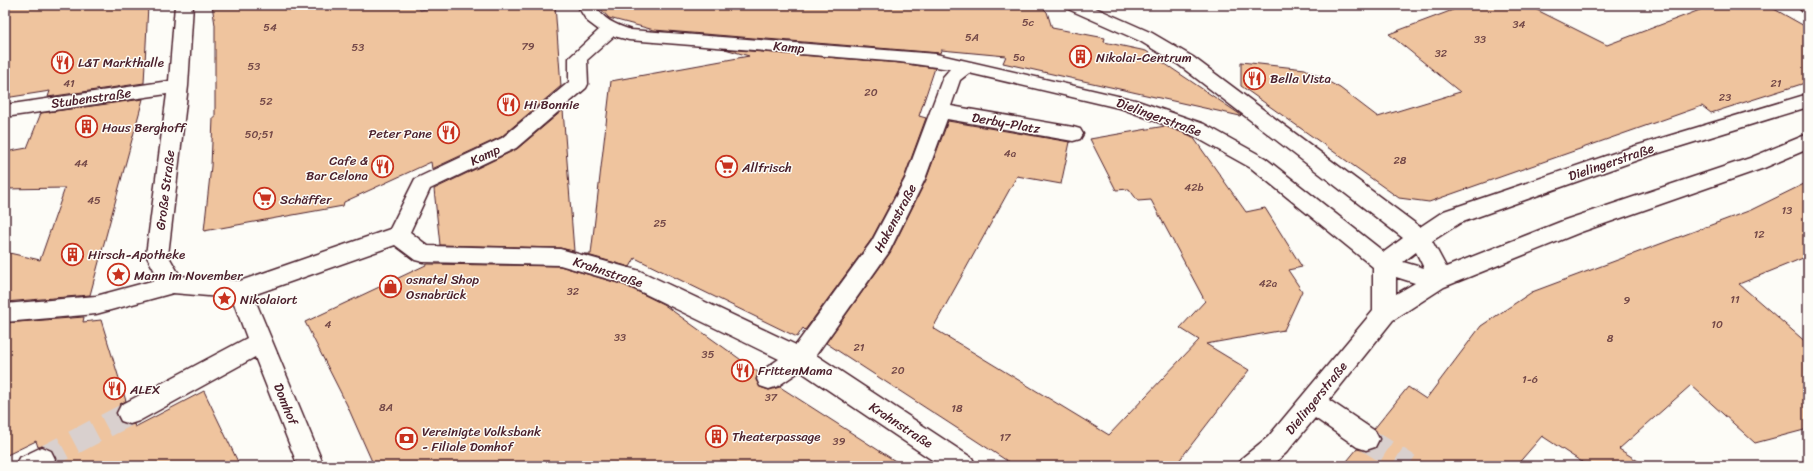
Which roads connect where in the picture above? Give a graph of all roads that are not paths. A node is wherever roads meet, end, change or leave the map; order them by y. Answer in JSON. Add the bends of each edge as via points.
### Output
{"nodes":[{"id":1,"x":184,"y":5,"type":"edge"},
{"id":2,"x":586,"y":5,"type":"edge"},
{"id":3,"x":1074,"y":5,"type":"edge"},
{"id":4,"x":612,"y":30,"type":"junction"},
{"id":5,"x":908,"y":47,"type":"dead end"},
{"id":6,"x":936,"y":60,"type":"junction"},
{"id":7,"x":966,"y":66,"type":"junction"},
{"id":8,"x":178,"y":86,"type":"junction"},
{"id":9,"x":1808,"y":100,"type":"edge"},
{"id":10,"x":5,"y":111,"type":"edge"},
{"id":11,"x":940,"y":111,"type":"junction"},
{"id":12,"x":1073,"y":134,"type":"dead end"},
{"id":13,"x":1808,"y":141,"type":"edge"},
{"id":14,"x":398,"y":235,"type":"junction"},
{"id":15,"x":1419,"y":238,"type":"junction"},
{"id":16,"x":1384,"y":264,"type":"junction"},
{"id":17,"x":1438,"y":280,"type":"junction"},
{"id":18,"x":173,"y":284,"type":"junction"},
{"id":19,"x":240,"y":290,"type":"junction"},
{"id":20,"x":5,"y":312,"type":"edge"},
{"id":21,"x":1385,"y":313,"type":"junction"},
{"id":22,"x":261,"y":342,"type":"junction"},
{"id":23,"x":800,"y":358,"type":"junction"},
{"id":24,"x":769,"y":379,"type":"dead end"},
{"id":25,"x":1312,"y":402,"type":"junction"},
{"id":26,"x":130,"y":413,"type":"tunnel mouth"},
{"id":27,"x":1366,"y":438,"type":"tunnel mouth"},
{"id":28,"x":1272,"y":456,"type":"edge"},
{"id":29,"x":312,"y":466,"type":"edge"},
{"id":30,"x":963,"y":466,"type":"edge"},
{"id":31,"x":1251,"y":466,"type":"edge"}],
"edges":[{"from":1,"to":8,"type":"street","name":"Große Straße"},
{"from":2,"to":4,"type":"street","name":"Kamp","via":[[598,23]]},
{"from":3,"to":15,"type":"street","via":[[1146,37],[1186,61]]},
{"from":4,"to":6,"type":"street","name":"Kamp","via":[[629,35]]},
{"from":4,"to":14,"type":"street","name":"Kamp","via":[[578,58],[579,84],[509,144],[422,184]]},
{"from":5,"to":6,"type":"street"},
{"from":6,"to":7,"type":"street","name":"Kamp"},
{"from":7,"to":11,"type":"street","name":"Hakenstraße","via":[[952,77]]},
{"from":7,"to":16,"type":"street","name":"Dielingerstraße","via":[[1128,104],[1197,128],[1258,163]]},
{"from":8,"to":10,"type":"street","name":"Stubenstraße"},
{"from":8,"to":18,"type":"street","name":"Große Straße","via":[[157,255]]},
{"from":9,"to":15,"type":"street","name":"Dielingerstraße","via":[[1638,152],[1452,217]]},
{"from":11,"to":12,"type":"street","name":"Derby-Platz"},
{"from":11,"to":23,"type":"street","name":"Hakenstraße","via":[[915,179],[881,246]]},
{"from":13,"to":17,"type":"street","name":"Dielingerstraße","via":[[1757,164],[1573,226]]},
{"from":14,"to":19,"type":"street"},
{"from":14,"to":23,"type":"street","name":"Krahnstraße","via":[[423,254],[560,257],[632,277]]},
{"from":15,"to":16,"type":"street","name":"Dielingerstraße"},
{"from":15,"to":17,"type":"street"},
{"from":16,"to":17,"type":"street","name":"Dielingerstraße"},
{"from":16,"to":21,"type":"street"},
{"from":17,"to":21,"type":"street","name":"Dielingerstraße"},
{"from":18,"to":19,"type":"street"},
{"from":18,"to":20,"type":"street","via":[[96,305]]},
{"from":19,"to":22,"type":"street"},
{"from":21,"to":25,"type":"street","name":"Dielingerstraße"},
{"from":22,"to":26,"type":"street"},
{"from":22,"to":29,"type":"street","name":"Domhof"},
{"from":23,"to":24,"type":"street"},
{"from":23,"to":30,"type":"street","name":"Krahnstraße"},
{"from":25,"to":27,"type":"street"},
{"from":25,"to":28,"type":"street","name":"Dielingerstraße"},
{"from":28,"to":31,"type":"street","name":"Dielingerstraße"}]}
